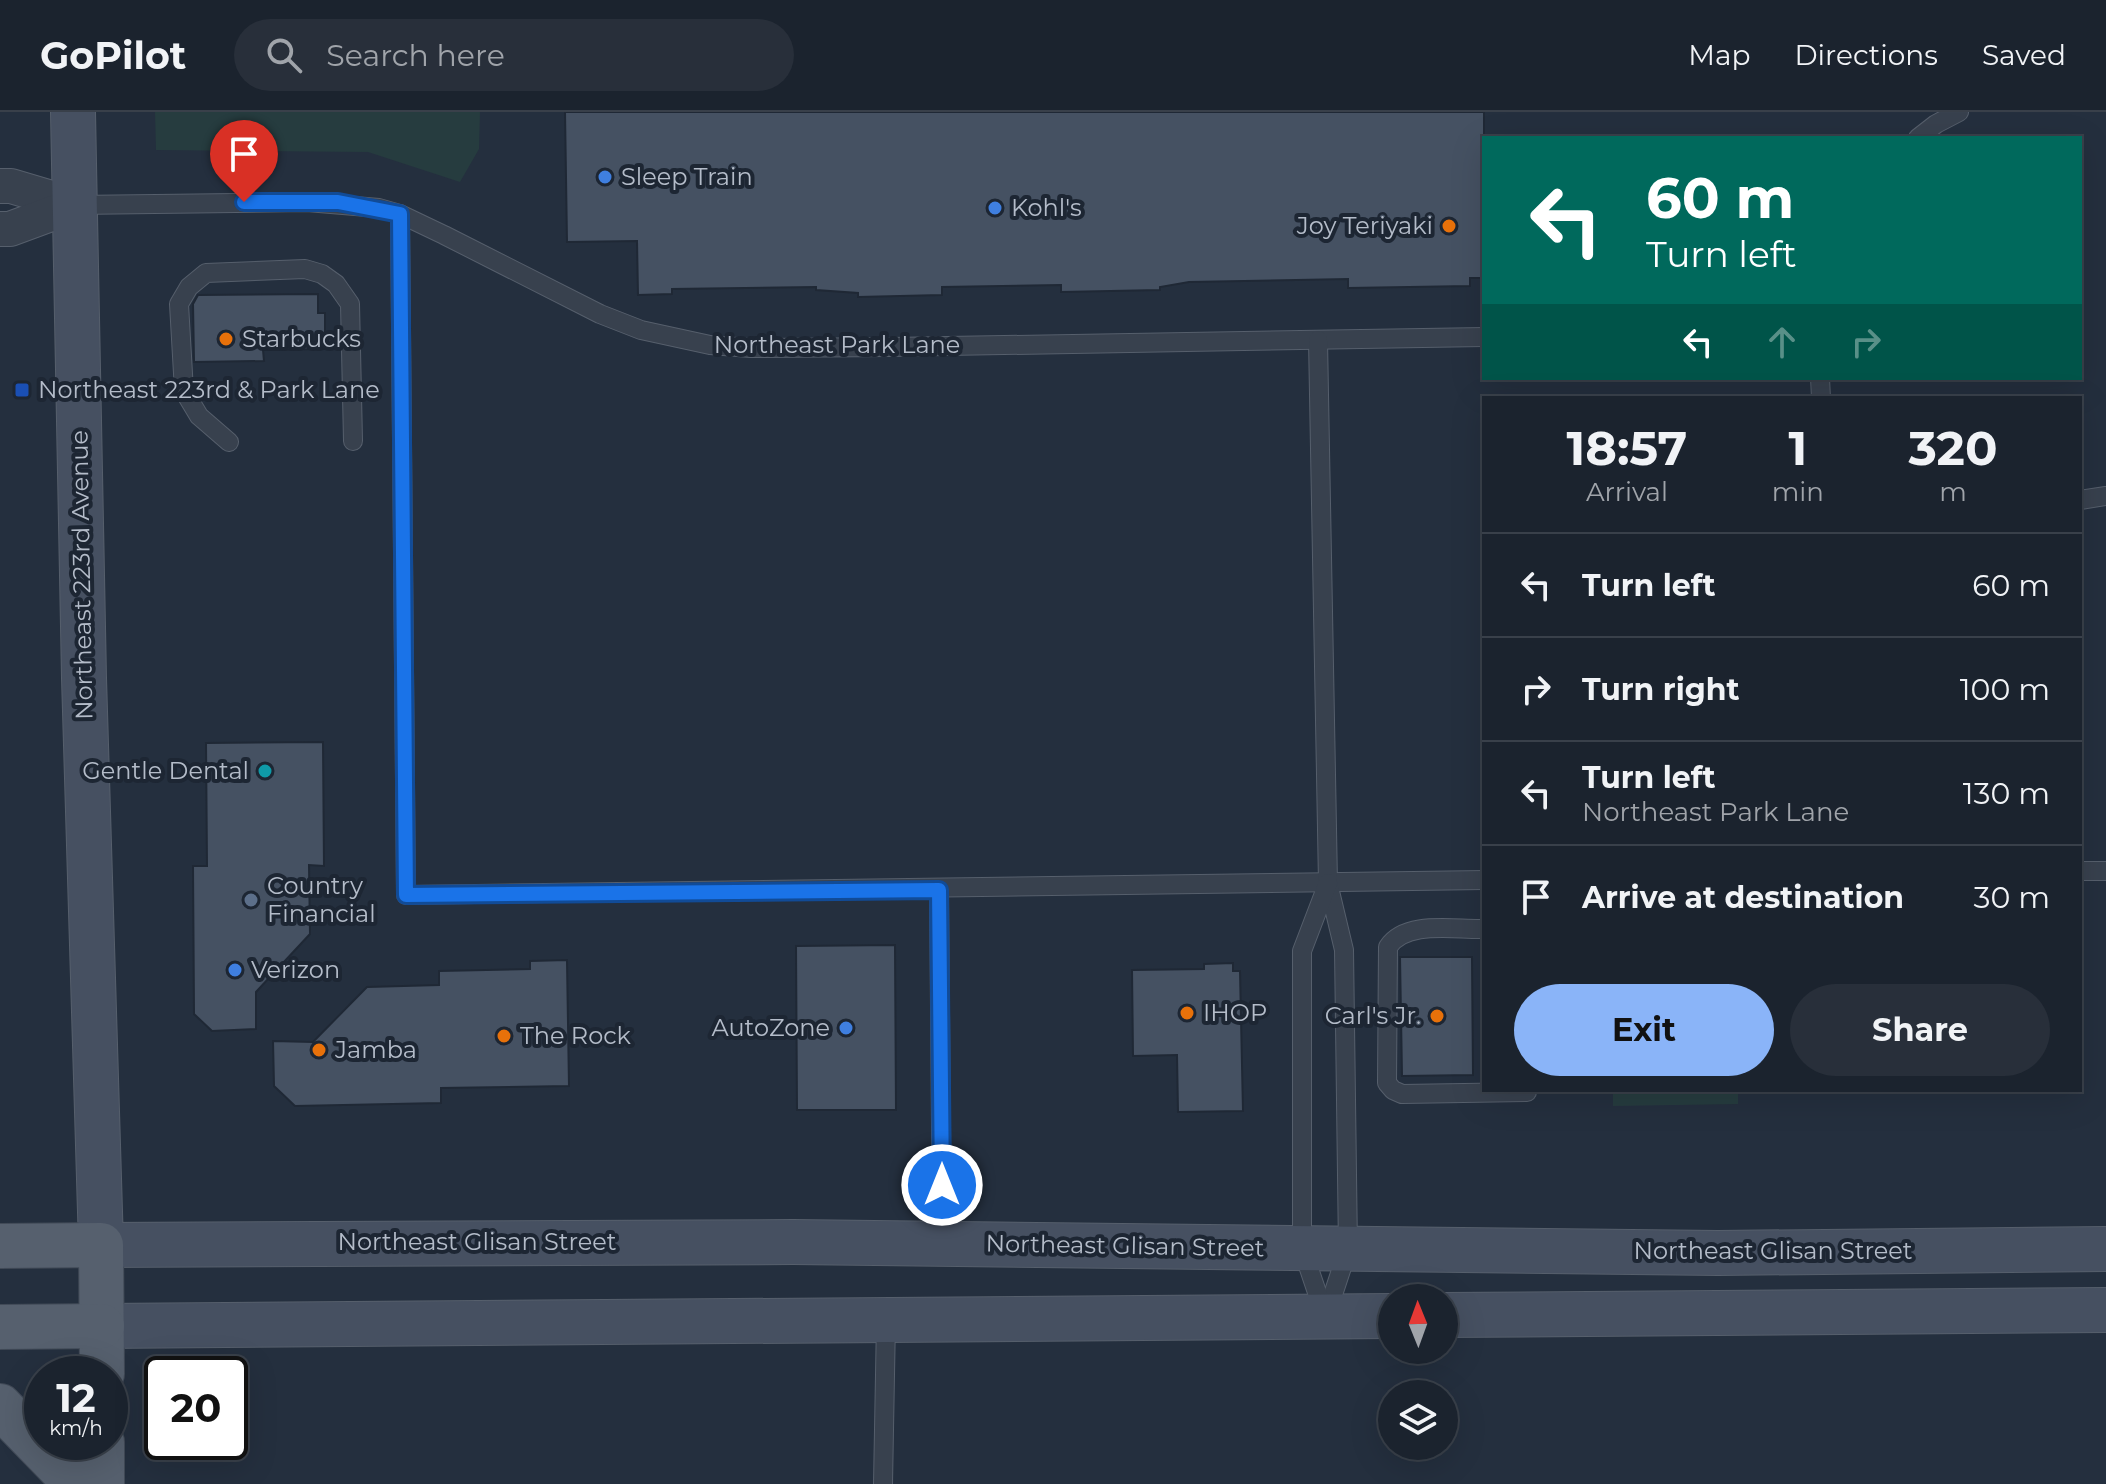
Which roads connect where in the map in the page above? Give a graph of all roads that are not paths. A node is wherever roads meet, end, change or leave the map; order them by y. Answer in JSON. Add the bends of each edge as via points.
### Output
{"nodes":[{"id":1,"x":73,"y":112,"type":"edge"},
{"id":2,"x":1959,"y":112,"type":"edge"},
{"id":3,"x":1921,"y":136,"type":"edge"},
{"id":4,"x":0,"y":186,"type":"edge"},
{"id":5,"x":75,"y":205,"type":"junction"},
{"id":6,"x":400,"y":214,"type":"junction"},
{"id":7,"x":0,"y":229,"type":"edge"},
{"id":8,"x":1482,"y":337,"type":"edge"},
{"id":9,"x":1318,"y":340,"type":"junction"},
{"id":10,"x":353,"y":441,"type":"dead end"},
{"id":11,"x":229,"y":442,"type":"dead end"},
{"id":12,"x":2106,"y":496,"type":"edge"},
{"id":13,"x":2082,"y":500,"type":"edge"},
{"id":14,"x":2082,"y":871,"type":"edge"},
{"id":15,"x":2106,"y":871,"type":"edge"},
{"id":16,"x":1482,"y":880,"type":"edge"},
{"id":17,"x":1328,"y":883,"type":"junction"},
{"id":18,"x":939,"y":890,"type":"junction"},
{"id":19,"x":1482,"y":929,"type":"edge"},
{"id":20,"x":1527,"y":1092,"type":"dead end"},
{"id":21,"x":942,"y":1244,"type":"junction"},
{"id":22,"x":101,"y":1245,"type":"junction"},
{"id":23,"x":0,"y":1246,"type":"edge"},
{"id":24,"x":1302,"y":1248,"type":"junction"},
{"id":25,"x":1348,"y":1249,"type":"junction"},
{"id":26,"x":2106,"y":1249,"type":"edge"},
{"id":27,"x":2106,"y":1310,"type":"edge"},
{"id":28,"x":1458,"y":1315,"type":"edge"},
{"id":29,"x":1326,"y":1316,"type":"junction"},
{"id":30,"x":1378,"y":1316,"type":"edge"},
{"id":31,"x":886,"y":1320,"type":"junction"},
{"id":32,"x":102,"y":1326,"type":"junction"},
{"id":33,"x":0,"y":1327,"type":"edge"},
{"id":34,"x":102,"y":1356,"type":"edge"},
{"id":35,"x":0,"y":1406,"type":"edge"},
{"id":36,"x":102,"y":1460,"type":"edge"},
{"id":37,"x":76,"y":1484,"type":"edge"},
{"id":38,"x":102,"y":1484,"type":"edge"},
{"id":39,"x":883,"y":1484,"type":"edge"}],
"edges":[{"from":1,"to":5,"type":"main road","name":"Northeast 223rd Avenue"},
{"from":2,"to":3,"type":"lane"},
{"from":4,"to":5,"type":"street","name":"Northeast Park Lane"},
{"from":5,"to":6,"type":"lane","name":"Northeast Park Lane","via":[[338,202]]},
{"from":5,"to":7,"type":"street","name":"Northeast Park Lane"},
{"from":5,"to":22,"type":"main road","name":"Northeast 223rd Avenue"},
{"from":6,"to":9,"type":"lane","name":"Northeast Park Lane","via":[[600,314],[641,330],[710,345]]},
{"from":6,"to":18,"type":"lane","via":[[406,895]]},
{"from":8,"to":9,"type":"lane","name":"Northeast Park Lane"},
{"from":9,"to":17,"type":"lane"},
{"from":10,"to":11,"type":"lane","via":[[350,304],[336,284],[305,269],[206,273],[179,304],[184,391],[199,416]]},
{"from":12,"to":13,"type":"lane"},
{"from":14,"to":15,"type":"lane"},
{"from":16,"to":17,"type":"lane"},
{"from":17,"to":18,"type":"lane"},
{"from":17,"to":24,"type":"lane","via":[[1302,951]]},
{"from":17,"to":25,"type":"lane","via":[[1344,950]]},
{"from":18,"to":21,"type":"lane"},
{"from":19,"to":20,"type":"lane","via":[[1405,931],[1388,947],[1387,1083],[1402,1094]]},
{"from":21,"to":22,"type":"main road","name":"Northeast Glisan Street"},
{"from":21,"to":24,"type":"main road","name":"Northeast Glisan Street"},
{"from":22,"to":23,"type":"main road","name":"Northeast Glisan Street"},
{"from":22,"to":32,"type":"main road","name":"Northeast 223rd Avenue"},
{"from":24,"to":25,"type":"main road","name":"Northeast Glisan Street"},
{"from":24,"to":29,"type":"lane"},
{"from":25,"to":26,"type":"main road","name":"Northeast Glisan Street"},
{"from":25,"to":29,"type":"lane"},
{"from":27,"to":28,"type":"main road"},
{"from":29,"to":30,"type":"main road"},
{"from":29,"to":31,"type":"main road"},
{"from":31,"to":32,"type":"main road"},
{"from":31,"to":39,"type":"lane"},
{"from":32,"to":33,"type":"main road"},
{"from":32,"to":34,"type":"main road","name":"Northeast 223rd Avenue"},
{"from":35,"to":37,"type":"main road"},
{"from":36,"to":38,"type":"main road"}]}
